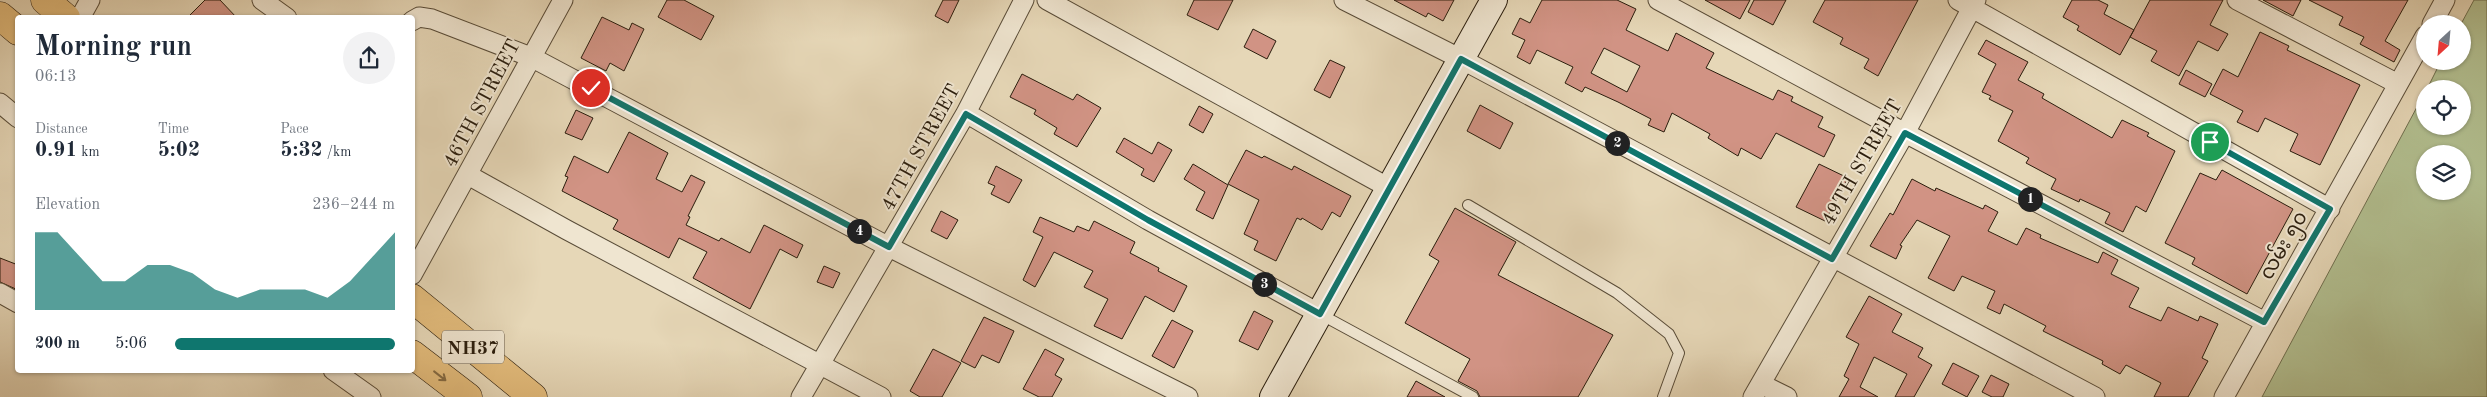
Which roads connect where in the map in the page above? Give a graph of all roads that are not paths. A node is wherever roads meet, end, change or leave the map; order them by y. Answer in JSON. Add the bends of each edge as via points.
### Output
{"nodes":[{"id":1,"x":45,"y":0,"type":"edge"},
{"id":2,"x":90,"y":0,"type":"edge"},
{"id":3,"x":262,"y":0,"type":"edge"},
{"id":4,"x":563,"y":0,"type":"edge"},
{"id":5,"x":1024,"y":0,"type":"edge"},
{"id":6,"x":1047,"y":0,"type":"edge"},
{"id":7,"x":1344,"y":0,"type":"edge"},
{"id":8,"x":1494,"y":0,"type":"edge"},
{"id":9,"x":1658,"y":0,"type":"edge"},
{"id":10,"x":2237,"y":0,"type":"edge"},
{"id":11,"x":2445,"y":0,"type":"edge"},
{"id":12,"x":1968,"y":2,"type":"edge"},
{"id":13,"x":62,"y":15,"type":"edge"},
{"id":14,"x":82,"y":15,"type":"edge"},
{"id":15,"x":283,"y":15,"type":"edge"},
{"id":16,"x":2437,"y":15,"type":"edge"},
{"id":17,"x":0,"y":16,"type":"edge"},
{"id":18,"x":415,"y":19,"type":"edge"},
{"id":19,"x":15,"y":28,"type":"edge"},
{"id":20,"x":2416,"y":52,"type":"edge"},
{"id":21,"x":531,"y":57,"type":"junction"},
{"id":22,"x":1461,"y":59,"type":"junction"},
{"id":23,"x":2398,"y":84,"type":"junction"},
{"id":24,"x":0,"y":103,"type":"edge"},
{"id":25,"x":966,"y":114,"type":"junction"},
{"id":26,"x":15,"y":116,"type":"edge"},
{"id":27,"x":1905,"y":133,"type":"junction"},
{"id":28,"x":468,"y":175,"type":"junction"},
{"id":29,"x":1391,"y":189,"type":"junction"},
{"id":30,"x":1468,"y":205,"type":"dead end"},
{"id":31,"x":2330,"y":209,"type":"junction"},
{"id":32,"x":889,"y":247,"type":"junction"},
{"id":33,"x":1832,"y":259,"type":"junction"},
{"id":34,"x":415,"y":270,"type":"edge"},
{"id":35,"x":0,"y":292,"type":"edge"},
{"id":36,"x":415,"y":300,"type":"edge"},
{"id":37,"x":15,"y":301,"type":"edge"},
{"id":38,"x":1320,"y":314,"type":"junction"},
{"id":39,"x":2264,"y":322,"type":"junction"},
{"id":40,"x":415,"y":356,"type":"edge"},
{"id":41,"x":820,"y":364,"type":"junction"},
{"id":42,"x":499,"y":369,"type":"junction"},
{"id":43,"x":336,"y":373,"type":"edge"},
{"id":44,"x":1757,"y":390,"type":"edge"},
{"id":45,"x":371,"y":397,"type":"edge"},
{"id":46,"x":468,"y":397,"type":"edge"},
{"id":47,"x":480,"y":397,"type":"edge"},
{"id":48,"x":533,"y":397,"type":"edge"},
{"id":49,"x":801,"y":397,"type":"edge"},
{"id":50,"x":881,"y":397,"type":"edge"},
{"id":51,"x":1188,"y":397,"type":"edge"},
{"id":52,"x":1273,"y":397,"type":"edge"},
{"id":53,"x":1473,"y":397,"type":"edge"},
{"id":54,"x":1663,"y":397,"type":"edge"},
{"id":55,"x":1788,"y":397,"type":"edge"},
{"id":56,"x":2095,"y":397,"type":"edge"},
{"id":57,"x":2224,"y":397,"type":"edge"}],
"edges":[{"from":1,"to":13,"type":"highway"},
{"from":2,"to":14,"type":"street"},
{"from":3,"to":15,"type":"street"},
{"from":4,"to":21,"type":"street","name":"46TH STREET"},
{"from":5,"to":25,"type":"street","name":"47TH STREET"},
{"from":6,"to":29,"type":"street"},
{"from":7,"to":22,"type":"street"},
{"from":8,"to":22,"type":"main road"},
{"from":9,"to":27,"type":"street"},
{"from":10,"to":23,"type":"street"},
{"from":11,"to":16,"type":"street"},
{"from":12,"to":27,"type":"street","name":"49TH STREET"},
{"from":12,"to":31,"type":"street"},
{"from":17,"to":19,"type":"highway"},
{"from":18,"to":21,"type":"street","via":[[432,19]]},
{"from":20,"to":23,"type":"street","name":"လမ်း ၅၀"},
{"from":21,"to":28,"type":"street","name":"46TH STREET"},
{"from":21,"to":32,"type":"street"},
{"from":22,"to":29,"type":"main road"},
{"from":22,"to":33,"type":"street"},
{"from":23,"to":31,"type":"street","name":"လမ်း ၅၀"},
{"from":24,"to":26,"type":"street"},
{"from":25,"to":32,"type":"street","name":"47TH STREET"},
{"from":25,"to":38,"type":"street","via":[[1148,220]]},
{"from":27,"to":33,"type":"street","name":"49TH STREET"},
{"from":27,"to":39,"type":"street"},
{"from":28,"to":34,"type":"street","name":"46TH STREET"},
{"from":28,"to":41,"type":"street"},
{"from":29,"to":38,"type":"main road"},
{"from":30,"to":54,"type":"lane","via":[[1617,293],[1669,334],[1679,353]]},
{"from":31,"to":39,"type":"street","name":"လမ်း ၅၀"},
{"from":32,"to":41,"type":"street","name":"47TH STREET"},
{"from":32,"to":51,"type":"street"},
{"from":33,"to":44,"type":"street","name":"49TH STREET"},
{"from":33,"to":56,"type":"street"},
{"from":35,"to":37,"type":"street"},
{"from":36,"to":42,"type":"highway","number":"NH37"},
{"from":38,"to":52,"type":"main road"},
{"from":38,"to":53,"type":"lane"},
{"from":39,"to":57,"type":"street","name":"လမ်း ၅၀"},
{"from":40,"to":46,"type":"highway","number":"NH37","one_way":true},
{"from":41,"to":49,"type":"street","name":"47TH STREET"},
{"from":41,"to":50,"type":"street"},
{"from":42,"to":47,"type":"highway"},
{"from":42,"to":48,"type":"highway","number":"NH37"},
{"from":43,"to":45,"type":"street"},
{"from":44,"to":55,"type":"street"}]}
